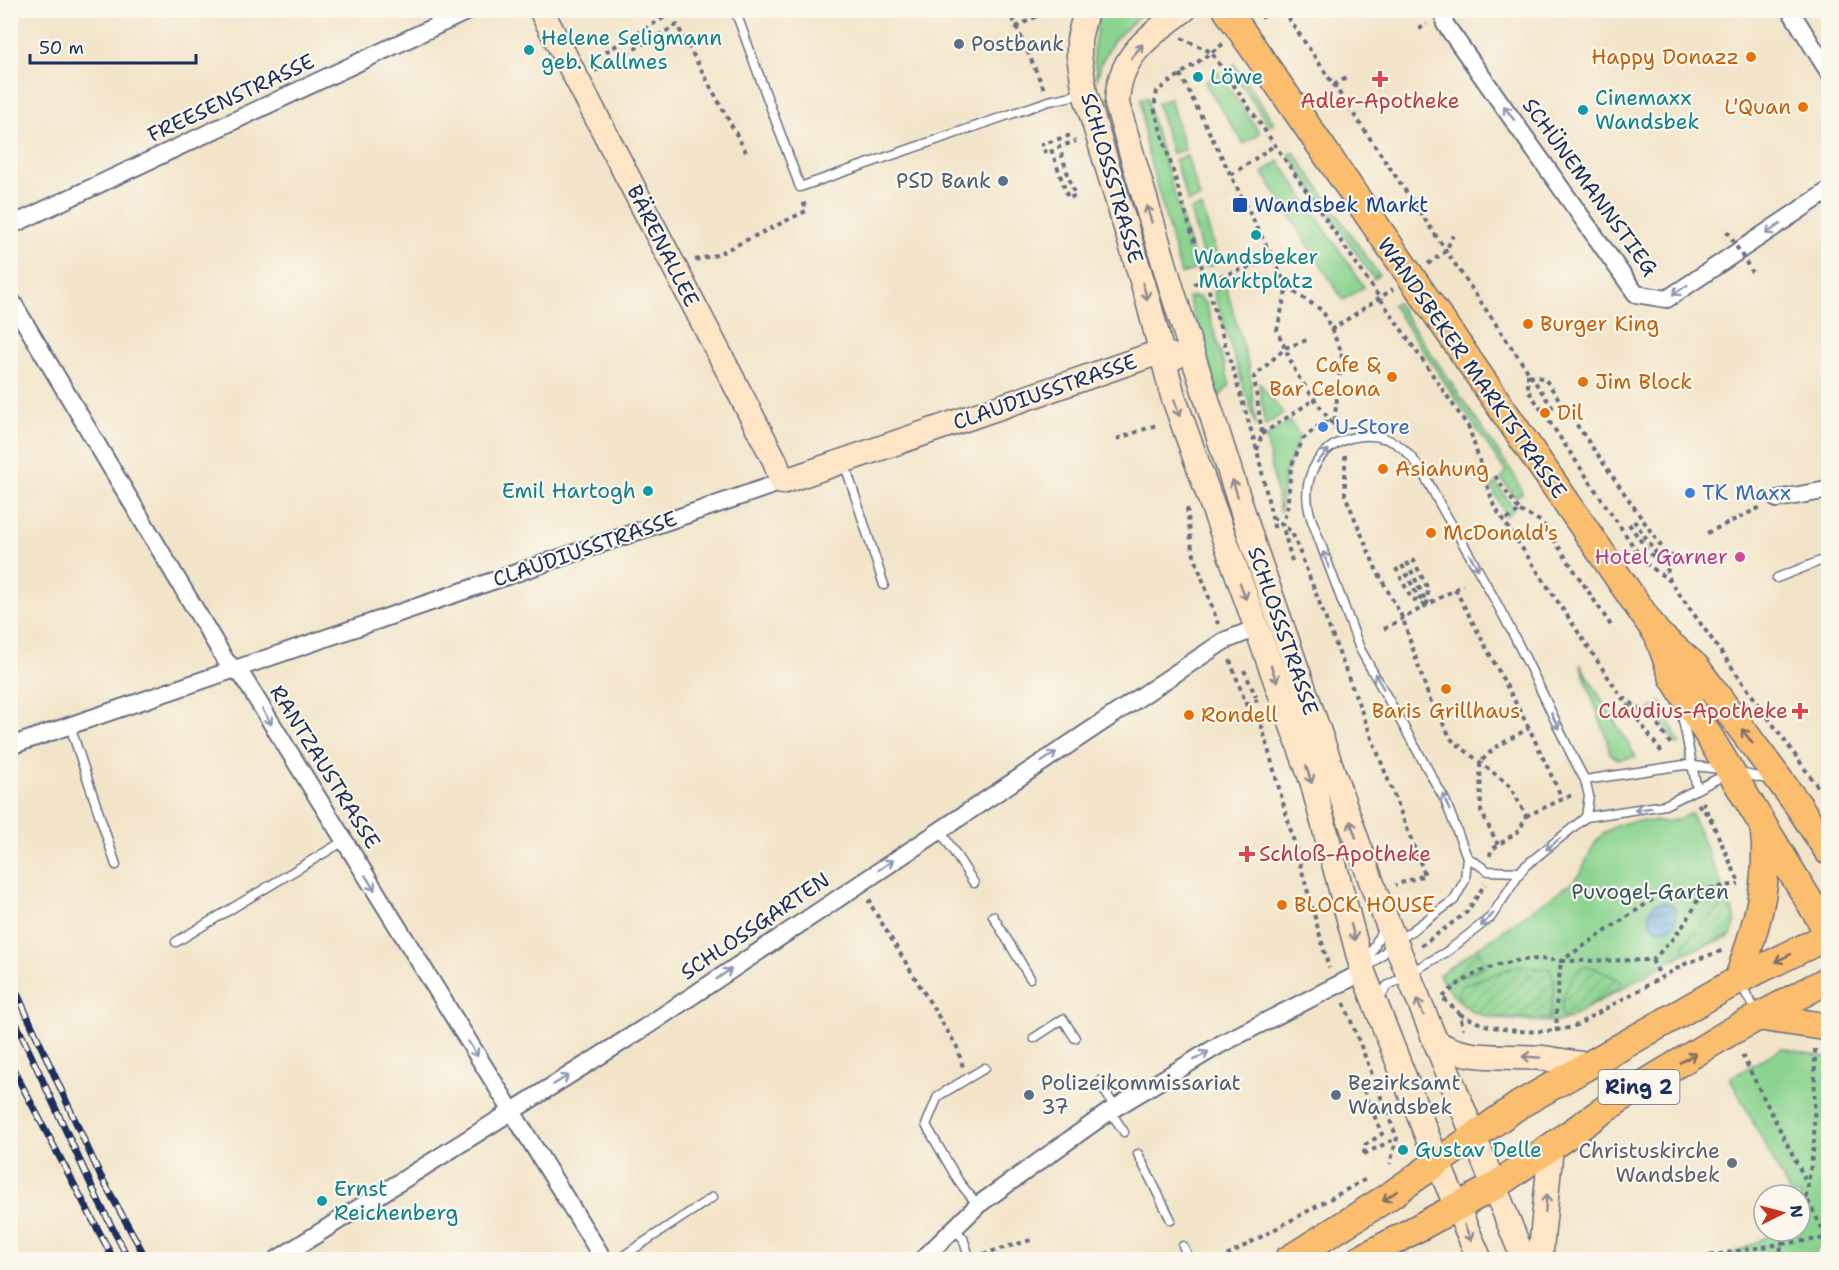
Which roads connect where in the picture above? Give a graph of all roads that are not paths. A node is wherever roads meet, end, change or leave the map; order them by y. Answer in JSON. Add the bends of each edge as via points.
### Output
{"nodes":[{"id":1,"x":470,"y":10,"type":"edge"},
{"id":2,"x":541,"y":10,"type":"edge"},
{"id":3,"x":735,"y":10,"type":"edge"},
{"id":4,"x":1086,"y":10,"type":"edge"},
{"id":5,"x":1227,"y":10,"type":"edge"},
{"id":6,"x":1443,"y":10,"type":"edge"},
{"id":7,"x":1790,"y":10,"type":"edge"},
{"id":8,"x":1177,"y":16,"type":"edge"},
{"id":9,"x":1828,"y":71,"type":"edge"},
{"id":10,"x":1086,"y":93,"type":"junction"},
{"id":11,"x":1828,"y":191,"type":"edge"},
{"id":12,"x":10,"y":226,"type":"edge"},
{"id":13,"x":10,"y":298,"type":"edge"},
{"id":14,"x":1180,"y":314,"type":"junction"},
{"id":15,"x":1160,"y":352,"type":"junction"},
{"id":16,"x":1203,"y":386,"type":"junction"},
{"id":17,"x":844,"y":461,"type":"junction"},
{"id":18,"x":782,"y":482,"type":"junction"},
{"id":19,"x":1828,"y":492,"type":"edge"},
{"id":20,"x":1777,"y":498,"type":"road end"},
{"id":21,"x":1828,"y":558,"type":"edge"},
{"id":22,"x":1777,"y":578,"type":"dead end"},
{"id":23,"x":884,"y":585,"type":"dead end"},
{"id":24,"x":1257,"y":628,"type":"junction"},
{"id":25,"x":1658,"y":635,"type":"junction"},
{"id":26,"x":234,"y":669,"type":"junction"},
{"id":27,"x":1673,"y":677,"type":"junction"},
{"id":28,"x":70,"y":726,"type":"junction"},
{"id":29,"x":10,"y":746,"type":"edge"},
{"id":30,"x":1693,"y":765,"type":"junction"},
{"id":31,"x":1732,"y":771,"type":"junction"},
{"id":32,"x":1585,"y":780,"type":"junction"},
{"id":33,"x":1782,"y":783,"type":"junction"},
{"id":34,"x":1697,"y":789,"type":"junction"},
{"id":35,"x":1586,"y":817,"type":"junction"},
{"id":36,"x":1763,"y":824,"type":"junction"},
{"id":37,"x":940,"y":829,"type":"junction"},
{"id":38,"x":344,"y":841,"type":"junction"},
{"id":39,"x":1828,"y":851,"type":"edge"},
{"id":40,"x":1467,"y":857,"type":"junction"},
{"id":41,"x":116,"y":865,"type":"dead end"},
{"id":42,"x":1520,"y":872,"type":"junction"},
{"id":43,"x":974,"y":883,"type":"dead end"},
{"id":44,"x":993,"y":916,"type":"dead end"},
{"id":45,"x":1386,"y":920,"type":"junction"},
{"id":46,"x":1828,"y":934,"type":"edge"},
{"id":47,"x":176,"y":942,"type":"dead end"},
{"id":48,"x":1395,"y":943,"type":"junction"},
{"id":49,"x":1363,"y":972,"type":"junction"},
{"id":50,"x":1407,"y":974,"type":"junction"},
{"id":51,"x":1030,"y":978,"type":"dead end"},
{"id":52,"x":1738,"y":980,"type":"junction"},
{"id":53,"x":1828,"y":980,"type":"edge"},
{"id":54,"x":1375,"y":1006,"type":"junction"},
{"id":55,"x":1760,"y":1017,"type":"junction"},
{"id":56,"x":1828,"y":1027,"type":"edge"},
{"id":57,"x":1034,"y":1038,"type":"dead end"},
{"id":58,"x":1075,"y":1038,"type":"dead end"},
{"id":59,"x":1434,"y":1040,"type":"junction"},
{"id":60,"x":1589,"y":1065,"type":"junction"},
{"id":61,"x":985,"y":1068,"type":"dead end"},
{"id":62,"x":1099,"y":1081,"type":"dead end"},
{"id":63,"x":511,"y":1110,"type":"junction"},
{"id":64,"x":1112,"y":1110,"type":"junction"},
{"id":65,"x":1124,"y":1132,"type":"dead end"},
{"id":66,"x":1475,"y":1135,"type":"junction"},
{"id":67,"x":1551,"y":1147,"type":"junction"},
{"id":68,"x":1138,"y":1154,"type":"dead end"},
{"id":69,"x":1437,"y":1161,"type":"junction"},
{"id":70,"x":1495,"y":1186,"type":"junction"},
{"id":71,"x":713,"y":1197,"type":"dead end"},
{"id":72,"x":978,"y":1205,"type":"junction"},
{"id":73,"x":1457,"y":1207,"type":"junction"},
{"id":74,"x":1171,"y":1220,"type":"dead end"},
{"id":75,"x":953,"y":1228,"type":"junction"},
{"id":76,"x":1183,"y":1246,"type":"dead end"},
{"id":77,"x":969,"y":1258,"type":"edge"},
{"id":78,"x":276,"y":1260,"type":"edge"},
{"id":79,"x":603,"y":1260,"type":"edge"},
{"id":80,"x":617,"y":1260,"type":"edge"},
{"id":81,"x":922,"y":1260,"type":"edge"},
{"id":82,"x":1190,"y":1260,"type":"edge"},
{"id":83,"x":1288,"y":1260,"type":"edge"},
{"id":84,"x":1359,"y":1260,"type":"edge"},
{"id":85,"x":1480,"y":1260,"type":"edge"},
{"id":86,"x":1524,"y":1260,"type":"edge"},
{"id":87,"x":1540,"y":1260,"type":"edge"}],
"edges":[{"from":1,"to":12,"type":"street","name":"FREESENSTRASSE"},
{"from":2,"to":18,"type":"main road","name":"BÄRENALLEE","via":[[775,461]]},
{"from":3,"to":10,"type":"lane","via":[[800,188],[1049,101]]},
{"from":4,"to":10,"type":"main road","name":"SCHLOSSSTRASSE","via":[[1079,39]]},
{"from":5,"to":25,"type":"main road","name":"WANDSBEKER MARKTSTRASSE"},
{"from":11,"to":6,"type":"street","name":"SCHÜNEMANNSTIEG","one_way":true,"via":[[1667,299],[1636,294],[1445,24]]},
{"from":7,"to":9,"type":"street"},
{"from":14,"to":8,"type":"main road","name":"SCHLOSSSTRASSE","one_way":true,"via":[[1117,104],[1125,66],[1137,49]]},
{"from":10,"to":15,"type":"main road","name":"SCHLOSSSTRASSE","one_way":true},
{"from":13,"to":26,"type":"street","name":"RANTZAUSTRASSE"},
{"from":14,"to":15,"type":"main road"},
{"from":14,"to":16,"type":"main road","name":"SCHLOSSSTRASSE"},
{"from":15,"to":16,"type":"main road","via":[[1183,362]]},
{"from":15,"to":17,"type":"main road","name":"CLAUDIUSSTRASSE"},
{"from":15,"to":24,"type":"main road","name":"SCHLOSSSTRASSE","one_way":true,"via":[[1184,431]]},
{"from":45,"to":16,"type":"main road","name":"SCHLOSSSTRASSE","one_way":true,"via":[[1260,565]]},
{"from":17,"to":18,"type":"main road","name":"CLAUDIUSSTRASSE"},
{"from":17,"to":23,"type":"lane"},
{"from":18,"to":26,"type":"street","name":"CLAUDIUSSTRASSE"},
{"from":19,"to":20,"type":"street"},
{"from":21,"to":22,"type":"lane"},
{"from":37,"to":24,"type":"street","name":"SCHLOSSGARTEN","one_way":true,"via":[[1224,641]]},
{"from":24,"to":49,"type":"main road","name":"SCHLOSSSTRASSE","one_way":true,"via":[[1312,781]]},
{"from":25,"to":27,"type":"main road","name":"WANDSBEKER MARKTSTRASSE"},
{"from":33,"to":25,"type":"main road","name":"WANDSBEKER MARKTSTRASSE","one_way":true,"via":[[1695,666]]},
{"from":26,"to":28,"type":"street","name":"CLAUDIUSSTRASSE"},
{"from":26,"to":38,"type":"street","name":"RANTZAUSTRASSE","one_way":true,"via":[[243,677]]},
{"from":27,"to":30,"type":"lane"},
{"from":27,"to":31,"type":"main road","name":"WANDSBEKER MARKTSTRASSE"},
{"from":28,"to":29,"type":"street","name":"CLAUDIUSSTRASSE"},
{"from":28,"to":41,"type":"lane"},
{"from":30,"to":31,"type":"lane"},
{"from":30,"to":32,"type":"lane"},
{"from":30,"to":34,"type":"lane"},
{"from":31,"to":33,"type":"lane"},
{"from":31,"to":34,"type":"lane"},
{"from":31,"to":36,"type":"main road","name":"WANDSBEKER MARKTSTRASSE"},
{"from":32,"to":35,"type":"lane","via":[[1589,796]]},
{"from":40,"to":32,"type":"lane","one_way":true,"via":[[1445,800],[1360,649],[1311,518],[1309,480],[1317,462],[1329,449],[1348,438],[1368,436],[1387,439],[1409,454],[1487,583]]},
{"from":33,"to":39,"type":"main road","name":"WANDSBEKER MARKTSTRASSE"},
{"from":34,"to":35,"type":"lane","one_way":true,"via":[[1665,805]]},
{"from":35,"to":42,"type":"lane","one_way":true},
{"from":36,"to":46,"type":"main road","name":"WANDSBEKER MARKTSTRASSE"},
{"from":36,"to":52,"type":"main road","via":[[1763,898]]},
{"from":37,"to":43,"type":"lane"},
{"from":63,"to":37,"type":"street","name":"SCHLOSSGARTEN","one_way":true,"via":[[644,1028]]},
{"from":38,"to":47,"type":"lane"},
{"from":38,"to":63,"type":"street","name":"RANTZAUSTRASSE","one_way":true},
{"from":40,"to":42,"type":"lane","via":[[1488,871]]},
{"from":40,"to":48,"type":"lane","via":[[1465,879],[1454,900]]},
{"from":42,"to":50,"type":"lane","one_way":true,"via":[[1491,918],[1448,951]]},
{"from":44,"to":51,"type":"lane"},
{"from":45,"to":48,"type":"main road","name":"SCHLOSSSTRASSE"},
{"from":45,"to":49,"type":"lane"},
{"from":46,"to":52,"type":"main road","number":"Ring 2","one_way":true},
{"from":48,"to":49,"type":"lane"},
{"from":48,"to":50,"type":"main road","name":"SCHLOSSSTRASSE"},
{"from":49,"to":54,"type":"main road","name":"SCHLOSSSTRASSE"},
{"from":64,"to":49,"type":"street","one_way":true,"via":[[1221,1044]]},
{"from":50,"to":54,"type":"lane","via":[[1387,986]]},
{"from":59,"to":50,"type":"main road","name":"SCHLOSSSTRASSE","one_way":true},
{"from":52,"to":55,"type":"lane"},
{"from":52,"to":60,"type":"main road","number":"Ring 2"},
{"from":53,"to":55,"type":"main road","number":"Ring 2"},
{"from":54,"to":69,"type":"main road","name":"SCHLOSSSTRASSE"},
{"from":55,"to":56,"type":"main road"},
{"from":67,"to":55,"type":"main road","number":"Ring 2","one_way":true,"via":[[1621,1098]]},
{"from":57,"to":58,"type":"lane","via":[[1063,1019]]},
{"from":60,"to":59,"type":"main road","one_way":true,"via":[[1467,1053],[1451,1050]]},
{"from":59,"to":66,"type":"main road","name":"SCHLOSSSTRASSE"},
{"from":60,"to":66,"type":"main road","number":"Ring 2"},
{"from":61,"to":72,"type":"lane","via":[[938,1096],[926,1125],[959,1182]]},
{"from":62,"to":64,"type":"lane"},
{"from":63,"to":78,"type":"street","name":"SCHLOSSGARTEN"},
{"from":63,"to":79,"type":"street","name":"RANTZAUSTRASSE"},
{"from":64,"to":65,"type":"lane"},
{"from":64,"to":72,"type":"street"},
{"from":66,"to":69,"type":"main road","number":"Ring 2"},
{"from":66,"to":70,"type":"main road","name":"SCHLOSSSTRASSE"},
{"from":67,"to":70,"type":"main road","number":"Ring 2"},
{"from":87,"to":67,"type":"main road","one_way":true},
{"from":68,"to":74,"type":"lane"},
{"from":69,"to":73,"type":"main road","name":"SCHLOSSSTRASSE"},
{"from":69,"to":83,"type":"main road","number":"Ring 2","one_way":true},
{"from":70,"to":73,"type":"main road","number":"Ring 2"},
{"from":70,"to":86,"type":"main road","name":"SCHLOSSSTRASSE"},
{"from":71,"to":80,"type":"lane"},
{"from":72,"to":75,"type":"street"},
{"from":73,"to":84,"type":"main road","number":"Ring 2"},
{"from":73,"to":85,"type":"main road","name":"SCHLOSSSTRASSE","one_way":true},
{"from":75,"to":77,"type":"lane","via":[[963,1239]]},
{"from":75,"to":81,"type":"street"},
{"from":76,"to":82,"type":"lane"}]}
